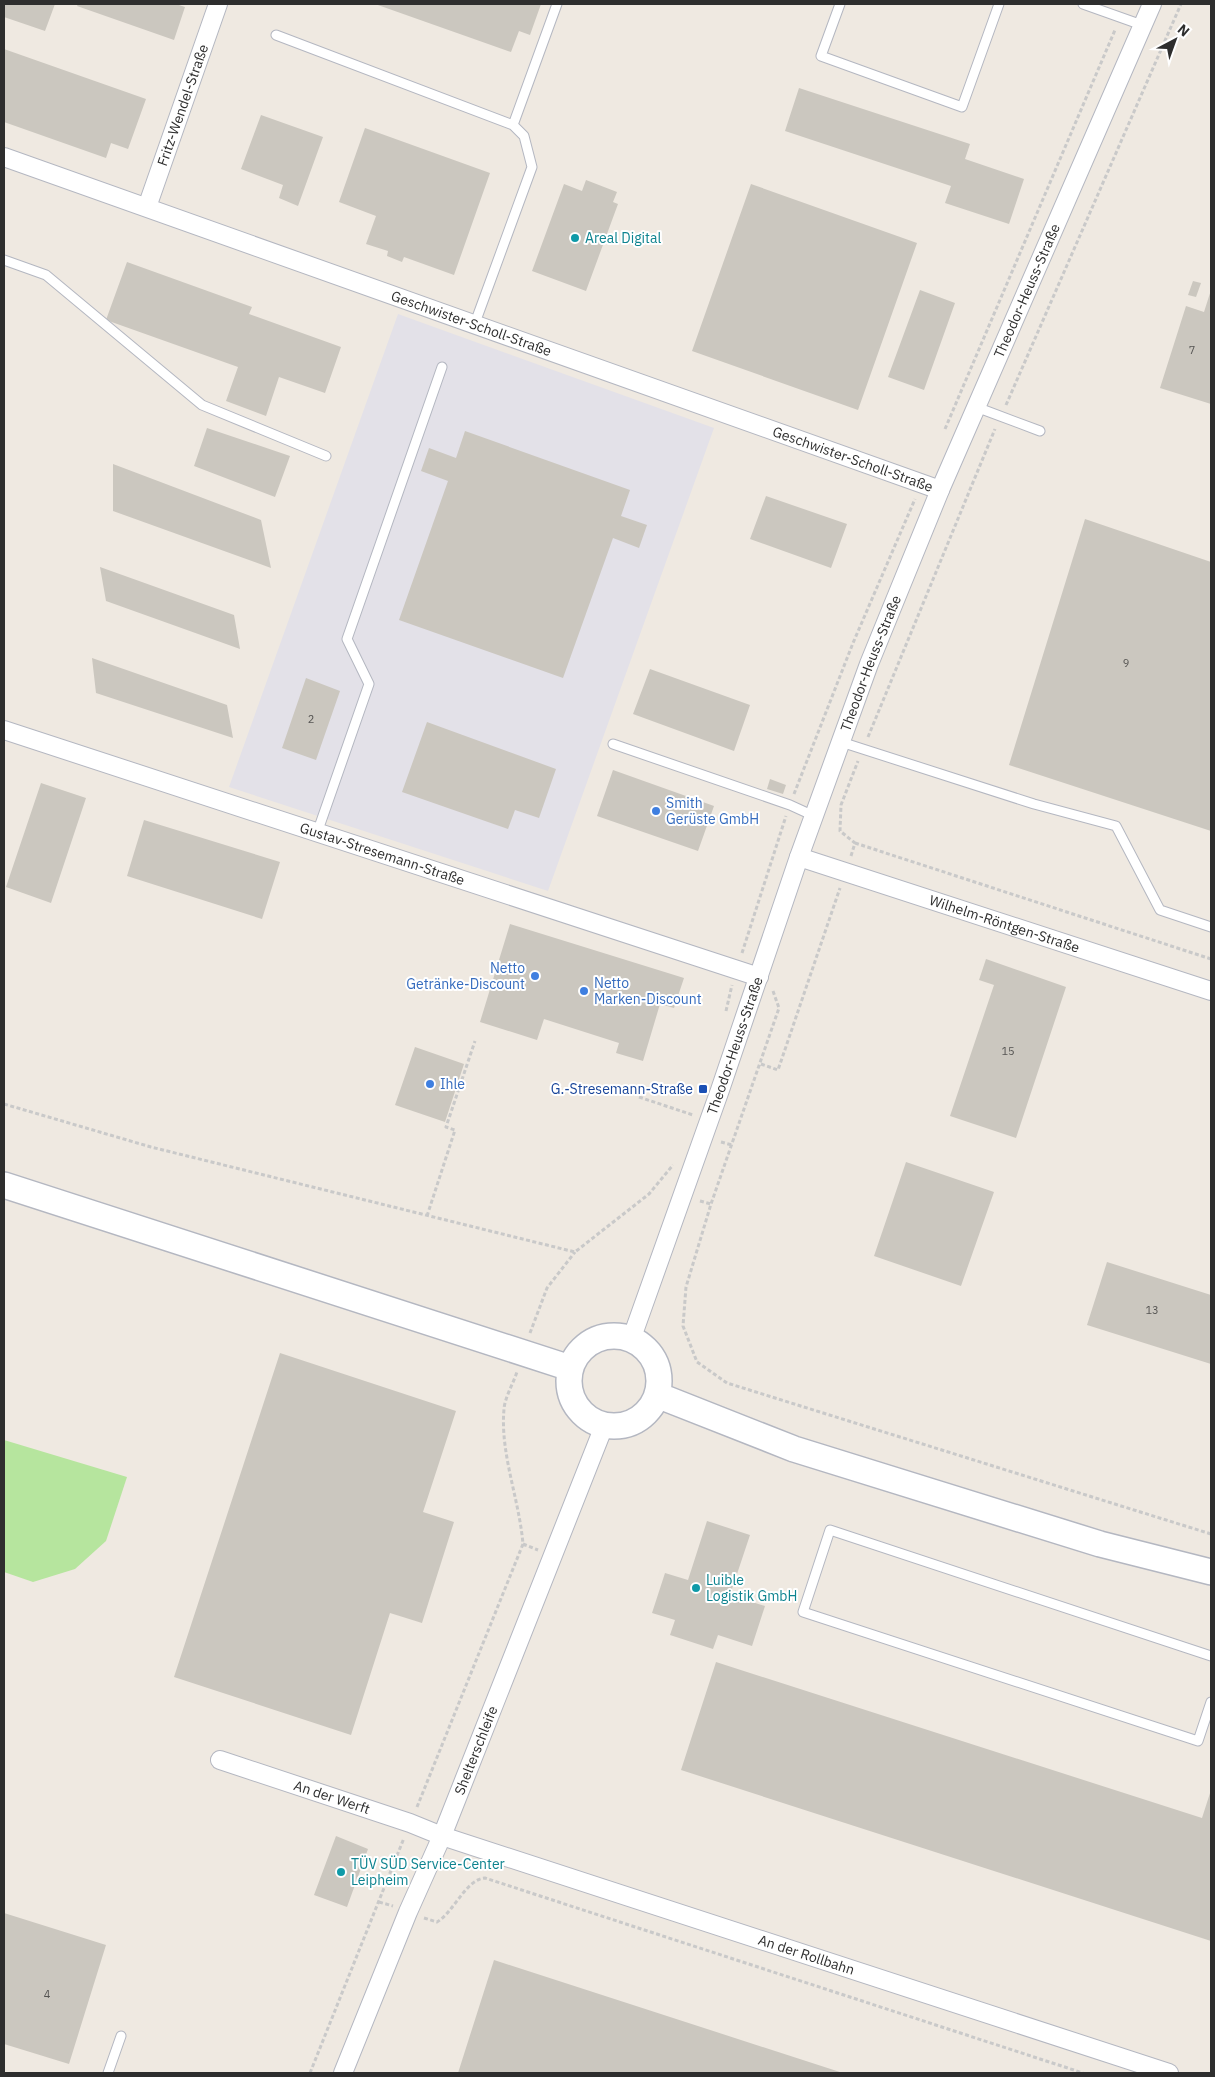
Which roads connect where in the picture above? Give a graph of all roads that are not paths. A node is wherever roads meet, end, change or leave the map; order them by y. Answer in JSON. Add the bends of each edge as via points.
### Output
{"nodes":[{"id":1,"x":218,"y":4,"type":"edge"},
{"id":2,"x":557,"y":4,"type":"edge"},
{"id":3,"x":840,"y":4,"type":"edge"},
{"id":4,"x":999,"y":4,"type":"edge"},
{"id":5,"x":1083,"y":4,"type":"edge"},
{"id":6,"x":1152,"y":4,"type":"edge"},
{"id":7,"x":1142,"y":25,"type":"junction"},
{"id":8,"x":276,"y":35,"type":"dead end"},
{"id":9,"x":514,"y":125,"type":"junction"},
{"id":10,"x":4,"y":157,"type":"edge"},
{"id":11,"x":147,"y":207,"type":"junction"},
{"id":12,"x":4,"y":260,"type":"edge"},
{"id":13,"x":475,"y":323,"type":"junction"},
{"id":14,"x":442,"y":367,"type":"dead end"},
{"id":15,"x":976,"y":407,"type":"junction"},
{"id":16,"x":1040,"y":431,"type":"dead end"},
{"id":17,"x":326,"y":456,"type":"dead end"},
{"id":18,"x":940,"y":490,"type":"junction"},
{"id":19,"x":4,"y":730,"type":"edge"},
{"id":20,"x":841,"y":742,"type":"junction"},
{"id":21,"x":612,"y":744,"type":"dead end"},
{"id":22,"x":814,"y":816,"type":"junction"},
{"id":23,"x":317,"y":833,"type":"junction"},
{"id":24,"x":799,"y":857,"type":"junction"},
{"id":25,"x":1211,"y":927,"type":"edge"},
{"id":26,"x":759,"y":977,"type":"junction"},
{"id":27,"x":1211,"y":991,"type":"edge"},
{"id":28,"x":4,"y":1185,"type":"edge"},
{"id":29,"x":631,"y":1340,"type":"junction"},
{"id":30,"x":570,"y":1368,"type":"junction"},
{"id":31,"x":657,"y":1395,"type":"junction"},
{"id":32,"x":604,"y":1426,"type":"junction"},
{"id":33,"x":1211,"y":1572,"type":"edge"},
{"id":34,"x":1211,"y":1656,"type":"edge"},
{"id":35,"x":1211,"y":1702,"type":"edge"},
{"id":36,"x":220,"y":1760,"type":"dead end"},
{"id":37,"x":442,"y":1836,"type":"junction"},
{"id":38,"x":121,"y":2036,"type":"dead end"},
{"id":39,"x":108,"y":2073,"type":"edge"},
{"id":40,"x":344,"y":2073,"type":"edge"},
{"id":41,"x":1169,"y":2073,"type":"edge"}],
"edges":[{"from":1,"to":11,"type":"street","name":"Fritz-Wendel-Straße"},
{"from":2,"to":9,"type":"lane"},
{"from":3,"to":4,"type":"lane","via":[[821,56],[962,107]]},
{"from":5,"to":7,"type":"lane"},
{"from":6,"to":7,"type":"street","name":"Theodor-Heuss-Straße"},
{"from":7,"to":15,"type":"street","name":"Theodor-Heuss-Straße"},
{"from":8,"to":9,"type":"lane"},
{"from":9,"to":13,"type":"lane","via":[[524,136],[532,167]]},
{"from":10,"to":11,"type":"street","name":"Geschwister-Scholl-Straße"},
{"from":11,"to":13,"type":"street","name":"Geschwister-Scholl-Straße"},
{"from":12,"to":17,"type":"lane","via":[[46,275],[202,406]]},
{"from":13,"to":18,"type":"street","name":"Geschwister-Scholl-Straße"},
{"from":14,"to":23,"type":"lane","via":[[348,639],[369,684]]},
{"from":15,"to":16,"type":"lane"},
{"from":15,"to":18,"type":"street","name":"Theodor-Heuss-Straße"},
{"from":18,"to":20,"type":"street","name":"Theodor-Heuss-Straße"},
{"from":19,"to":23,"type":"street","name":"Gustav-Stresemann-Straße"},
{"from":20,"to":22,"type":"street","name":"Theodor-Heuss-Straße"},
{"from":20,"to":25,"type":"lane","via":[[1034,804],[1116,826],[1160,910]]},
{"from":21,"to":22,"type":"lane"},
{"from":22,"to":24,"type":"street","name":"Theodor-Heuss-Straße"},
{"from":23,"to":26,"type":"street","name":"Gustav-Stresemann-Straße"},
{"from":24,"to":26,"type":"street","name":"Theodor-Heuss-Straße"},
{"from":24,"to":27,"type":"street","name":"Wilhelm-Röntgen-Straße"},
{"from":26,"to":29,"type":"street","name":"Theodor-Heuss-Straße"},
{"from":28,"to":30,"type":"main road"},
{"from":29,"to":30,"type":"main road","via":[[616,1336],[601,1338],[577,1354]]},
{"from":29,"to":31,"type":"main road","via":[[645,1349],[655,1362],[659,1378]]},
{"from":30,"to":32,"type":"main road","via":[[568,1386],[574,1404],[587,1418]]},
{"from":31,"to":32,"type":"main road","via":[[649,1410],[636,1421],[621,1426]]},
{"from":31,"to":33,"type":"main road","via":[[794,1449],[1100,1544]]},
{"from":32,"to":37,"type":"street","name":"Shelterschleife"},
{"from":34,"to":35,"type":"lane","via":[[830,1530],[803,1612],[1198,1741]]},
{"from":36,"to":37,"type":"street","name":"An der Werft"},
{"from":37,"to":40,"type":"street","name":"Shelterschleife"},
{"from":37,"to":41,"type":"street","name":"An der Rollbahn"},
{"from":38,"to":39,"type":"lane"}]}
